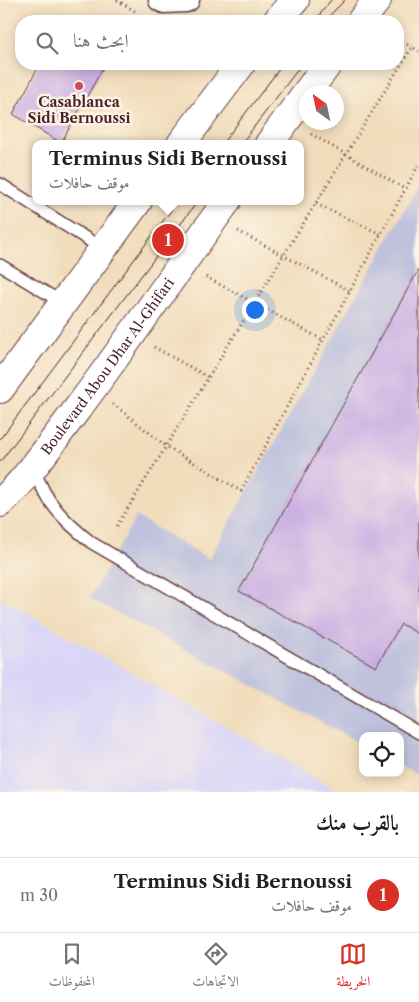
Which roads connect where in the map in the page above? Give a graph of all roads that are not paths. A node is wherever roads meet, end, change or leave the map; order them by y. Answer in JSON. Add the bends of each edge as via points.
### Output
{"nodes":[{"id":1,"x":160,"y":0,"type":"edge"},
{"id":2,"x":188,"y":0,"type":"edge"},
{"id":3,"x":295,"y":0,"type":"edge"},
{"id":4,"x":377,"y":0,"type":"edge"},
{"id":5,"x":282,"y":15,"type":"edge"},
{"id":6,"x":365,"y":15,"type":"edge"},
{"id":7,"x":237,"y":70,"type":"edge"},
{"id":8,"x":324,"y":70,"type":"edge"},
{"id":9,"x":313,"y":85,"type":"edge"},
{"id":10,"x":299,"y":104,"type":"edge"},
{"id":11,"x":184,"y":140,"type":"edge"},
{"id":12,"x":272,"y":140,"type":"edge"},
{"id":13,"x":0,"y":184,"type":"edge"},
{"id":14,"x":32,"y":204,"type":"edge"},
{"id":15,"x":33,"y":205,"type":"edge"},
{"id":16,"x":135,"y":205,"type":"edge"},
{"id":17,"x":224,"y":205,"type":"edge"},
{"id":18,"x":103,"y":249,"type":"junction"},
{"id":19,"x":0,"y":265,"type":"edge"},
{"id":20,"x":63,"y":303,"type":"junction"},
{"id":21,"x":0,"y":389,"type":"edge"},
{"id":22,"x":34,"y":467,"type":"junction"},
{"id":23,"x":0,"y":503,"type":"edge"},
{"id":24,"x":419,"y":733,"type":"edge"}],
"edges":[{"from":1,"to":2,"type":"street"},
{"from":3,"to":5,"type":"street"},
{"from":4,"to":6,"type":"street"},
{"from":7,"to":11,"type":"street"},
{"from":8,"to":9,"type":"street"},
{"from":10,"to":12,"type":"street"},
{"from":13,"to":14,"type":"lane"},
{"from":15,"to":18,"type":"lane"},
{"from":16,"to":18,"type":"street"},
{"from":17,"to":22,"type":"street","name":"Boulevard Abou Dhar Al-Ghifari"},
{"from":18,"to":20,"type":"street"},
{"from":19,"to":20,"type":"lane"},
{"from":20,"to":21,"type":"street"},
{"from":22,"to":23,"type":"street","name":"Boulevard Abou Dhar Al-Ghifari"},
{"from":22,"to":24,"type":"lane","via":[[45,496],[55,510],[92,543]]}]}
